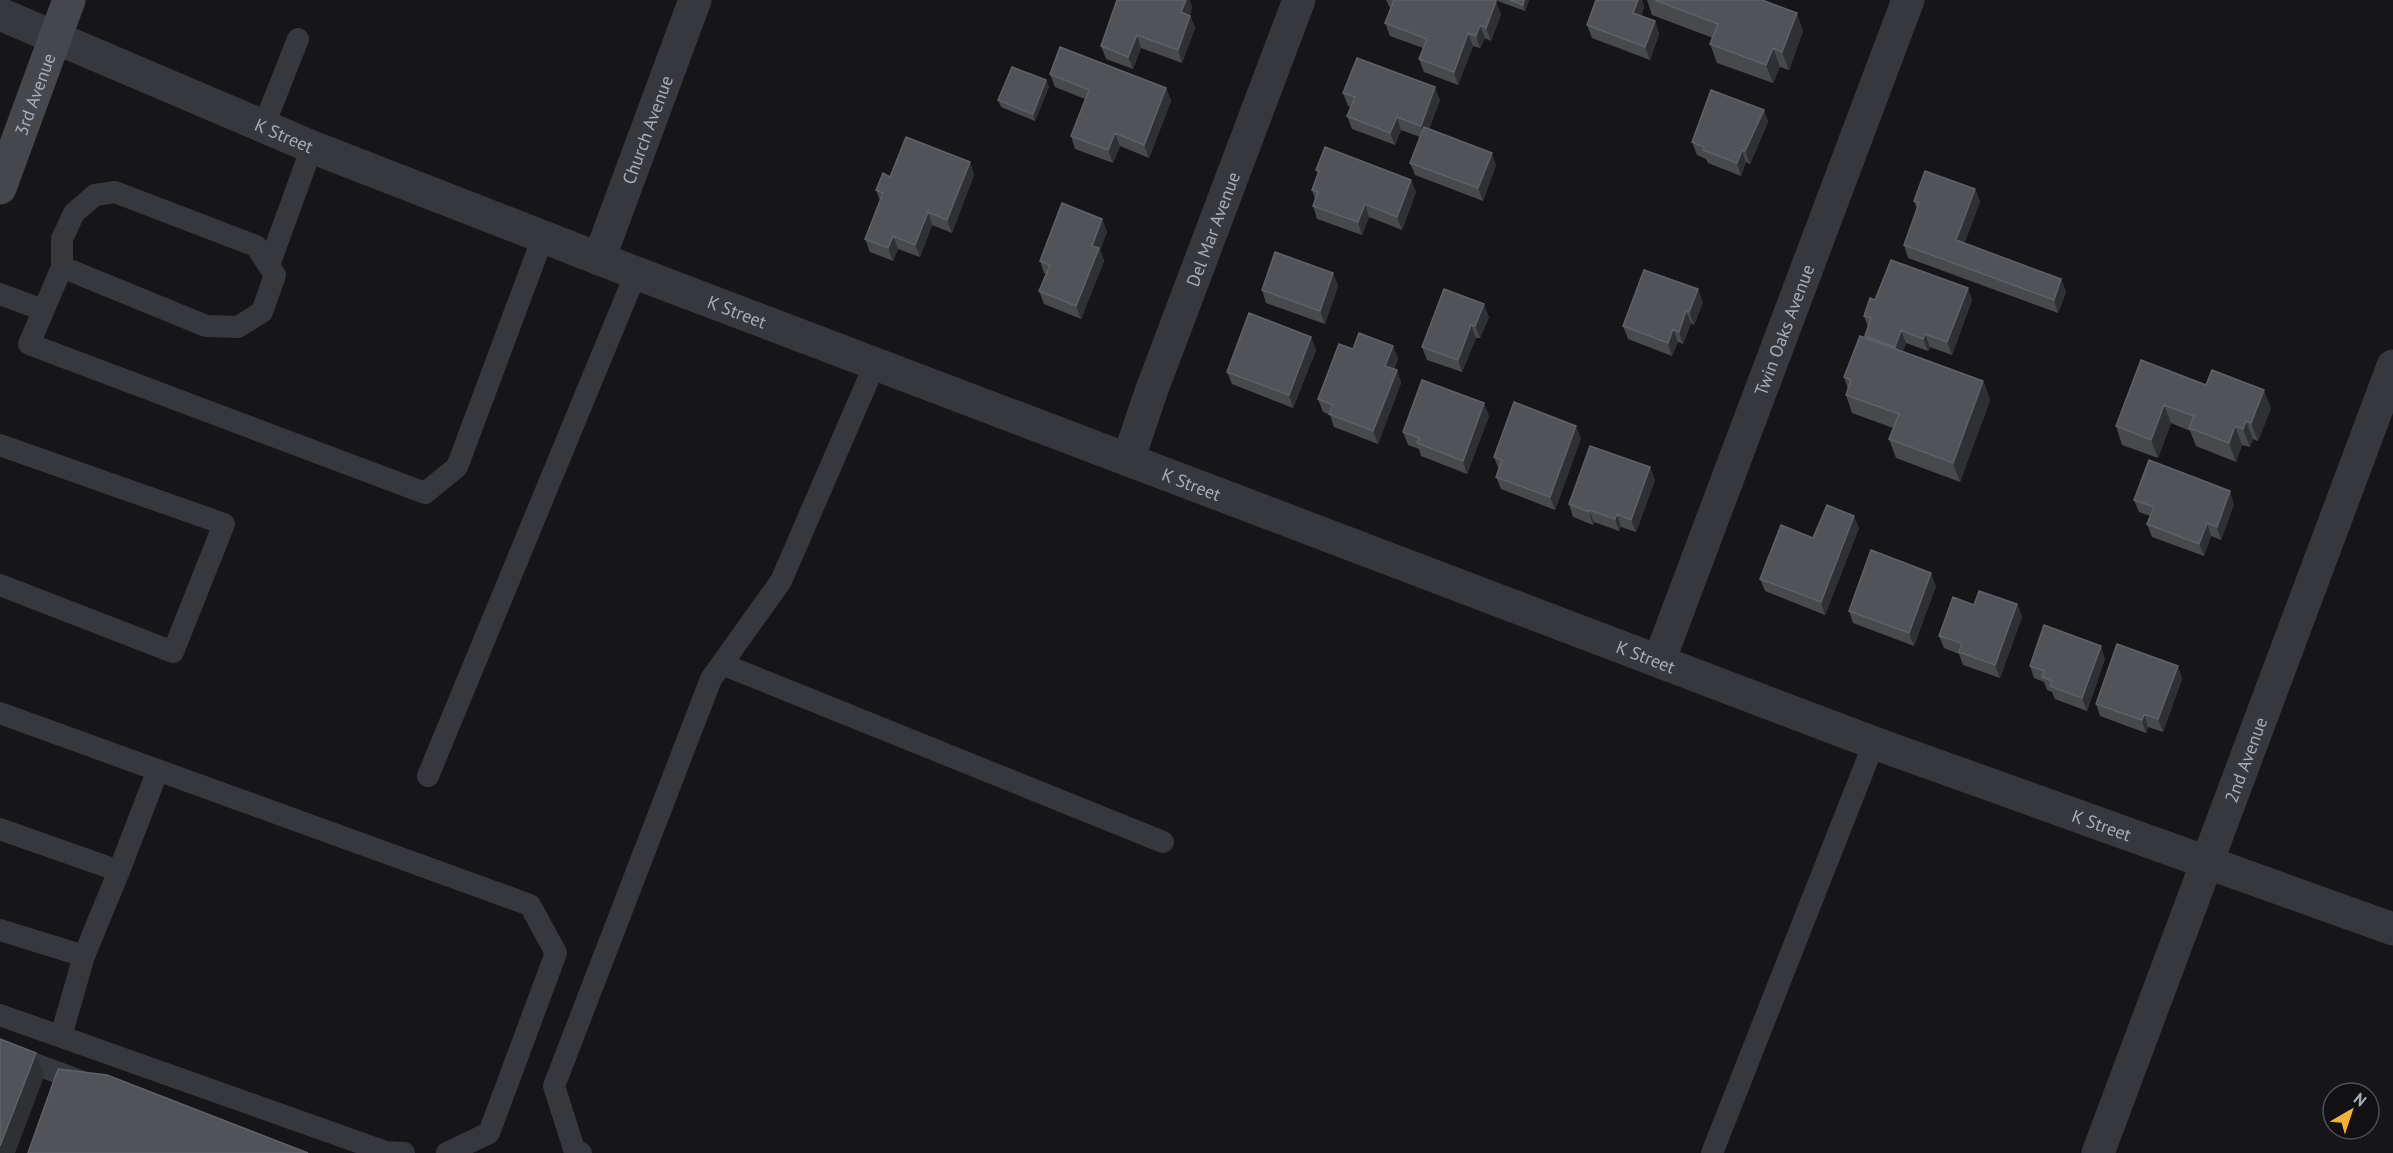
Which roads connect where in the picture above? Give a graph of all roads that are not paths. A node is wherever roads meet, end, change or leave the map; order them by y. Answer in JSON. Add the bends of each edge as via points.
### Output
{"nodes":[{"id":1,"x":69,"y":0,"type":"edge"},
{"id":2,"x":695,"y":0,"type":"edge"},
{"id":3,"x":1299,"y":0,"type":"edge"},
{"id":4,"x":1908,"y":0,"type":"edge"},
{"id":5,"x":0,"y":14,"type":"edge"},
{"id":6,"x":55,"y":36,"type":"junction"},
{"id":7,"x":298,"y":39,"type":"dead end"},
{"id":8,"x":264,"y":125,"type":"junction"},
{"id":9,"x":312,"y":147,"type":"junction"},
{"id":10,"x":1,"y":184,"type":"edge"},
{"id":11,"x":543,"y":237,"type":"junction"},
{"id":12,"x":599,"y":259,"type":"junction"},
{"id":13,"x":269,"y":265,"type":"junction"},
{"id":14,"x":62,"y":267,"type":"junction"},
{"id":15,"x":636,"y":273,"type":"junction"},
{"id":16,"x":0,"y":294,"type":"edge"},
{"id":17,"x":43,"y":310,"type":"junction"},
{"id":18,"x":875,"y":364,"type":"junction"},
{"id":19,"x":2393,"y":366,"type":"edge"},
{"id":20,"x":0,"y":445,"type":"edge"},
{"id":21,"x":1128,"y":460,"type":"junction"},
{"id":22,"x":0,"y":585,"type":"edge"},
{"id":23,"x":1659,"y":661,"type":"junction"},
{"id":24,"x":722,"y":664,"type":"junction"},
{"id":25,"x":0,"y":713,"type":"edge"},
{"id":26,"x":1874,"y":743,"type":"junction"},
{"id":27,"x":158,"y":770,"type":"junction"},
{"id":28,"x":428,"y":776,"type":"dead end"},
{"id":29,"x":0,"y":829,"type":"edge"},
{"id":30,"x":1163,"y":842,"type":"dead end"},
{"id":31,"x":2208,"y":861,"type":"junction"},
{"id":32,"x":119,"y":871,"type":"junction"},
{"id":33,"x":0,"y":930,"type":"edge"},
{"id":34,"x":2393,"y":930,"type":"edge"},
{"id":35,"x":84,"y":956,"type":"junction"},
{"id":36,"x":0,"y":1015,"type":"edge"},
{"id":37,"x":61,"y":1036,"type":"junction"},
{"id":38,"x":0,"y":1052,"type":"edge"},
{"id":39,"x":104,"y":1090,"type":"edge"},
{"id":40,"x":404,"y":1153,"type":"edge"},
{"id":41,"x":447,"y":1153,"type":"edge"},
{"id":42,"x":581,"y":1153,"type":"edge"},
{"id":43,"x":1712,"y":1153,"type":"edge"},
{"id":44,"x":2098,"y":1153,"type":"edge"}],
"edges":[{"from":1,"to":6,"type":"main road","name":"3rd Avenue"},
{"from":2,"to":12,"type":"street","name":"Church Avenue"},
{"from":3,"to":21,"type":"street","name":"Del Mar Avenue"},
{"from":4,"to":23,"type":"street","name":"Twin Oaks Avenue"},
{"from":5,"to":6,"type":"street","name":"K Street"},
{"from":6,"to":8,"type":"street","name":"K Street"},
{"from":6,"to":10,"type":"main road","name":"3rd Avenue"},
{"from":7,"to":8,"type":"lane"},
{"from":8,"to":9,"type":"street","name":"K Street"},
{"from":9,"to":11,"type":"street","name":"K Street"},
{"from":9,"to":13,"type":"lane"},
{"from":11,"to":12,"type":"street","name":"K Street"},
{"from":11,"to":17,"type":"lane","via":[[457,467],[425,493],[28,344]]},
{"from":12,"to":15,"type":"street","name":"K Street"},
{"from":13,"to":14,"type":"lane","via":[[275,274],[262,312],[238,327],[206,326]]},
{"from":13,"to":14,"type":"lane","via":[[256,246],[115,192],[95,195],[74,213],[62,238]]},
{"from":14,"to":17,"type":"lane"},
{"from":15,"to":18,"type":"street","name":"K Street"},
{"from":15,"to":28,"type":"lane"},
{"from":16,"to":17,"type":"lane"},
{"from":18,"to":21,"type":"street","name":"K Street"},
{"from":18,"to":24,"type":"lane","via":[[781,581]]},
{"from":19,"to":31,"type":"street","name":"2nd Avenue"},
{"from":20,"to":22,"type":"lane","via":[[224,524],[173,652]]},
{"from":21,"to":23,"type":"street","name":"K Street"},
{"from":23,"to":26,"type":"street","name":"K Street"},
{"from":24,"to":30,"type":"lane"},
{"from":24,"to":42,"type":"lane","via":[[711,679],[554,1086],[574,1149]]},
{"from":25,"to":27,"type":"lane"},
{"from":26,"to":31,"type":"street","name":"K Street"},
{"from":26,"to":43,"type":"lane"},
{"from":27,"to":32,"type":"lane"},
{"from":27,"to":41,"type":"lane","via":[[530,905],[556,953],[489,1133]]},
{"from":29,"to":32,"type":"lane"},
{"from":31,"to":34,"type":"street","name":"K Street"},
{"from":31,"to":44,"type":"street","name":"2nd Avenue"},
{"from":32,"to":35,"type":"lane"},
{"from":33,"to":35,"type":"lane"},
{"from":35,"to":37,"type":"lane"},
{"from":36,"to":37,"type":"lane"},
{"from":37,"to":40,"type":"lane","via":[[386,1152]]},
{"from":38,"to":39,"type":"lane"}]}
